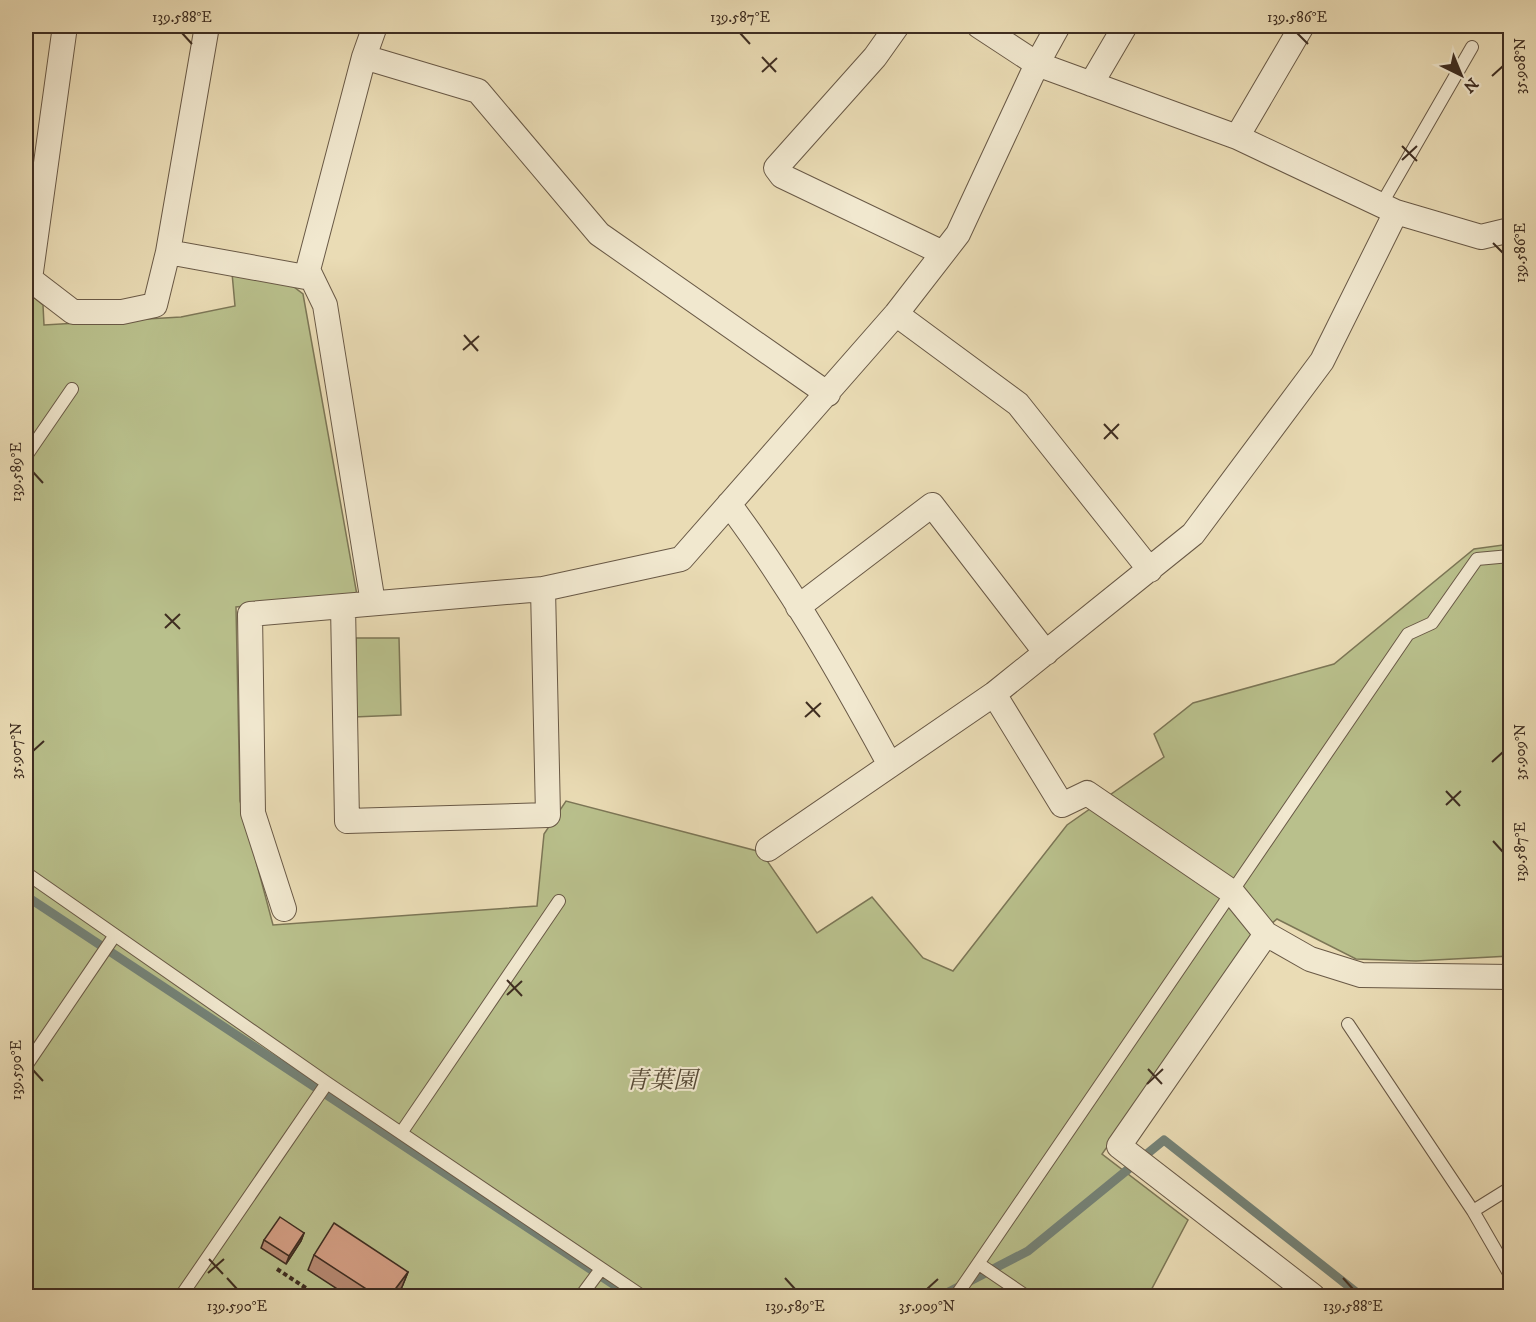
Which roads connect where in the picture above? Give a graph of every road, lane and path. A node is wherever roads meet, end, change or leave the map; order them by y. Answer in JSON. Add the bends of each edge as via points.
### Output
{"nodes":[{"id":1,"x":65,"y":26,"type":"edge"},
{"id":2,"x":207,"y":26,"type":"edge"},
{"id":3,"x":375,"y":26,"type":"edge"},
{"id":4,"x":897,"y":26,"type":"edge"},
{"id":5,"x":979,"y":26,"type":"edge"},
{"id":6,"x":1058,"y":26,"type":"edge"},
{"id":7,"x":1125,"y":26,"type":"edge"},
{"id":8,"x":1302,"y":26,"type":"edge"},
{"id":9,"x":1472,"y":47,"type":"dead end"},
{"id":10,"x":364,"y":57,"type":"junction"},
{"id":11,"x":1037,"y":64,"type":"junction"},
{"id":12,"x":1091,"y":84,"type":"junction"},
{"id":13,"x":1237,"y":137,"type":"junction"},
{"id":14,"x":1389,"y":208,"type":"junction"},
{"id":15,"x":1510,"y":230,"type":"edge"},
{"id":16,"x":168,"y":252,"type":"junction"},
{"id":17,"x":943,"y":253,"type":"junction"},
{"id":18,"x":28,"y":279,"type":"edge"},
{"id":19,"x":311,"y":279,"type":"junction"},
{"id":20,"x":896,"y":314,"type":"junction"},
{"id":21,"x":72,"y":389,"type":"dead end"},
{"id":22,"x":828,"y":394,"type":"junction"},
{"id":23,"x":26,"y":456,"type":"edge"},
{"id":24,"x":729,"y":504,"type":"junction"},
{"id":25,"x":1510,"y":556,"type":"edge"},
{"id":26,"x":1150,"y":570,"type":"junction"},
{"id":27,"x":543,"y":590,"type":"junction"},
{"id":28,"x":373,"y":603,"type":"junction"},
{"id":29,"x":343,"y":606,"type":"junction"},
{"id":30,"x":798,"y":607,"type":"junction"},
{"id":31,"x":1046,"y":653,"type":"junction"},
{"id":32,"x":994,"y":694,"type":"junction"},
{"id":33,"x":890,"y":765,"type":"junction"},
{"id":34,"x":768,"y":849,"type":"dead end"},
{"id":35,"x":26,"y":873,"type":"edge"},
{"id":36,"x":1232,"y":892,"type":"junction"},
{"id":37,"x":559,"y":901,"type":"dead end"},
{"id":38,"x":284,"y":909,"type":"dead end"},
{"id":39,"x":1266,"y":934,"type":"junction"},
{"id":40,"x":115,"y":935,"type":"junction"},
{"id":41,"x":1510,"y":977,"type":"edge"},
{"id":42,"x":1348,"y":1024,"type":"dead end"},
{"id":43,"x":26,"y":1066,"type":"edge"},
{"id":44,"x":327,"y":1083,"type":"junction"},
{"id":45,"x":401,"y":1133,"type":"junction"},
{"id":46,"x":1510,"y":1188,"type":"edge"},
{"id":47,"x":1473,"y":1210,"type":"junction"},
{"id":48,"x":979,"y":1264,"type":"junction"},
{"id":49,"x":277,"y":1269,"type":"dead end"},
{"id":50,"x":601,"y":1269,"type":"junction"},
{"id":51,"x":1510,"y":1275,"type":"edge"},
{"id":52,"x":181,"y":1296,"type":"edge"},
{"id":53,"x":318,"y":1296,"type":"edge"},
{"id":54,"x":581,"y":1296,"type":"edge"},
{"id":55,"x":642,"y":1296,"type":"edge"},
{"id":56,"x":956,"y":1296,"type":"edge"},
{"id":57,"x":1026,"y":1296,"type":"edge"},
{"id":58,"x":1313,"y":1296,"type":"edge"}],
"edges":[{"from":1,"to":18,"type":"street"},
{"from":2,"to":16,"type":"street"},
{"from":3,"to":10,"type":"street"},
{"from":4,"to":17,"type":"street","via":[[875,57],[776,168],[782,176]]},
{"from":5,"to":11,"type":"street"},
{"from":6,"to":11,"type":"street"},
{"from":7,"to":12,"type":"street"},
{"from":8,"to":13,"type":"street"},
{"from":9,"to":14,"type":"lane"},
{"from":10,"to":19,"type":"street","via":[[308,270]]},
{"from":10,"to":22,"type":"street","via":[[478,91],[599,234]]},
{"from":11,"to":12,"type":"street"},
{"from":11,"to":17,"type":"street","via":[[958,234]]},
{"from":12,"to":13,"type":"street"},
{"from":13,"to":14,"type":"street"},
{"from":14,"to":15,"type":"street","via":[[1481,237]]},
{"from":14,"to":26,"type":"street","via":[[1322,361],[1193,534]]},
{"from":16,"to":18,"type":"street","via":[[155,305],[122,312],[73,312]]},
{"from":16,"to":19,"type":"street"},
{"from":17,"to":20,"type":"street"},
{"from":19,"to":28,"type":"street","via":[[325,305]]},
{"from":20,"to":22,"type":"street"},
{"from":20,"to":26,"type":"street","via":[[1018,404]]},
{"from":21,"to":23,"type":"lane"},
{"from":22,"to":24,"type":"street"},
{"from":24,"to":27,"type":"street","via":[[681,559]]},
{"from":24,"to":30,"type":"street","via":[[763,549]]},
{"from":25,"to":36,"type":"lane","via":[[1477,559],[1432,623],[1408,634]]},
{"from":26,"to":31,"type":"street"},
{"from":27,"to":28,"type":"street"},
{"from":27,"to":29,"type":"street","via":[[548,815],[348,821]]},
{"from":28,"to":29,"type":"street"},
{"from":29,"to":38,"type":"street","via":[[250,614],[253,813]]},
{"from":30,"to":31,"type":"street","via":[[932,506]]},
{"from":30,"to":33,"type":"street","via":[[830,654]]},
{"from":31,"to":32,"type":"street"},
{"from":32,"to":33,"type":"street"},
{"from":32,"to":36,"type":"street","via":[[1062,805],[1087,793]]},
{"from":33,"to":34,"type":"street"},
{"from":35,"to":40,"type":"lane"},
{"from":36,"to":39,"type":"street"},
{"from":36,"to":48,"type":"lane"},
{"from":37,"to":45,"type":"lane"},
{"from":39,"to":41,"type":"street","via":[[1310,959],[1361,975]]},
{"from":39,"to":58,"type":"street","via":[[1119,1146]]},
{"from":40,"to":43,"type":"lane"},
{"from":40,"to":44,"type":"lane"},
{"from":42,"to":47,"type":"lane"},
{"from":44,"to":45,"type":"lane"},
{"from":44,"to":52,"type":"lane"},
{"from":45,"to":50,"type":"lane"},
{"from":46,"to":47,"type":"lane"},
{"from":47,"to":51,"type":"lane"},
{"from":48,"to":56,"type":"lane"},
{"from":48,"to":57,"type":"lane"},
{"from":49,"to":53,"type":"path"},
{"from":50,"to":54,"type":"lane"},
{"from":50,"to":55,"type":"lane"}]}
